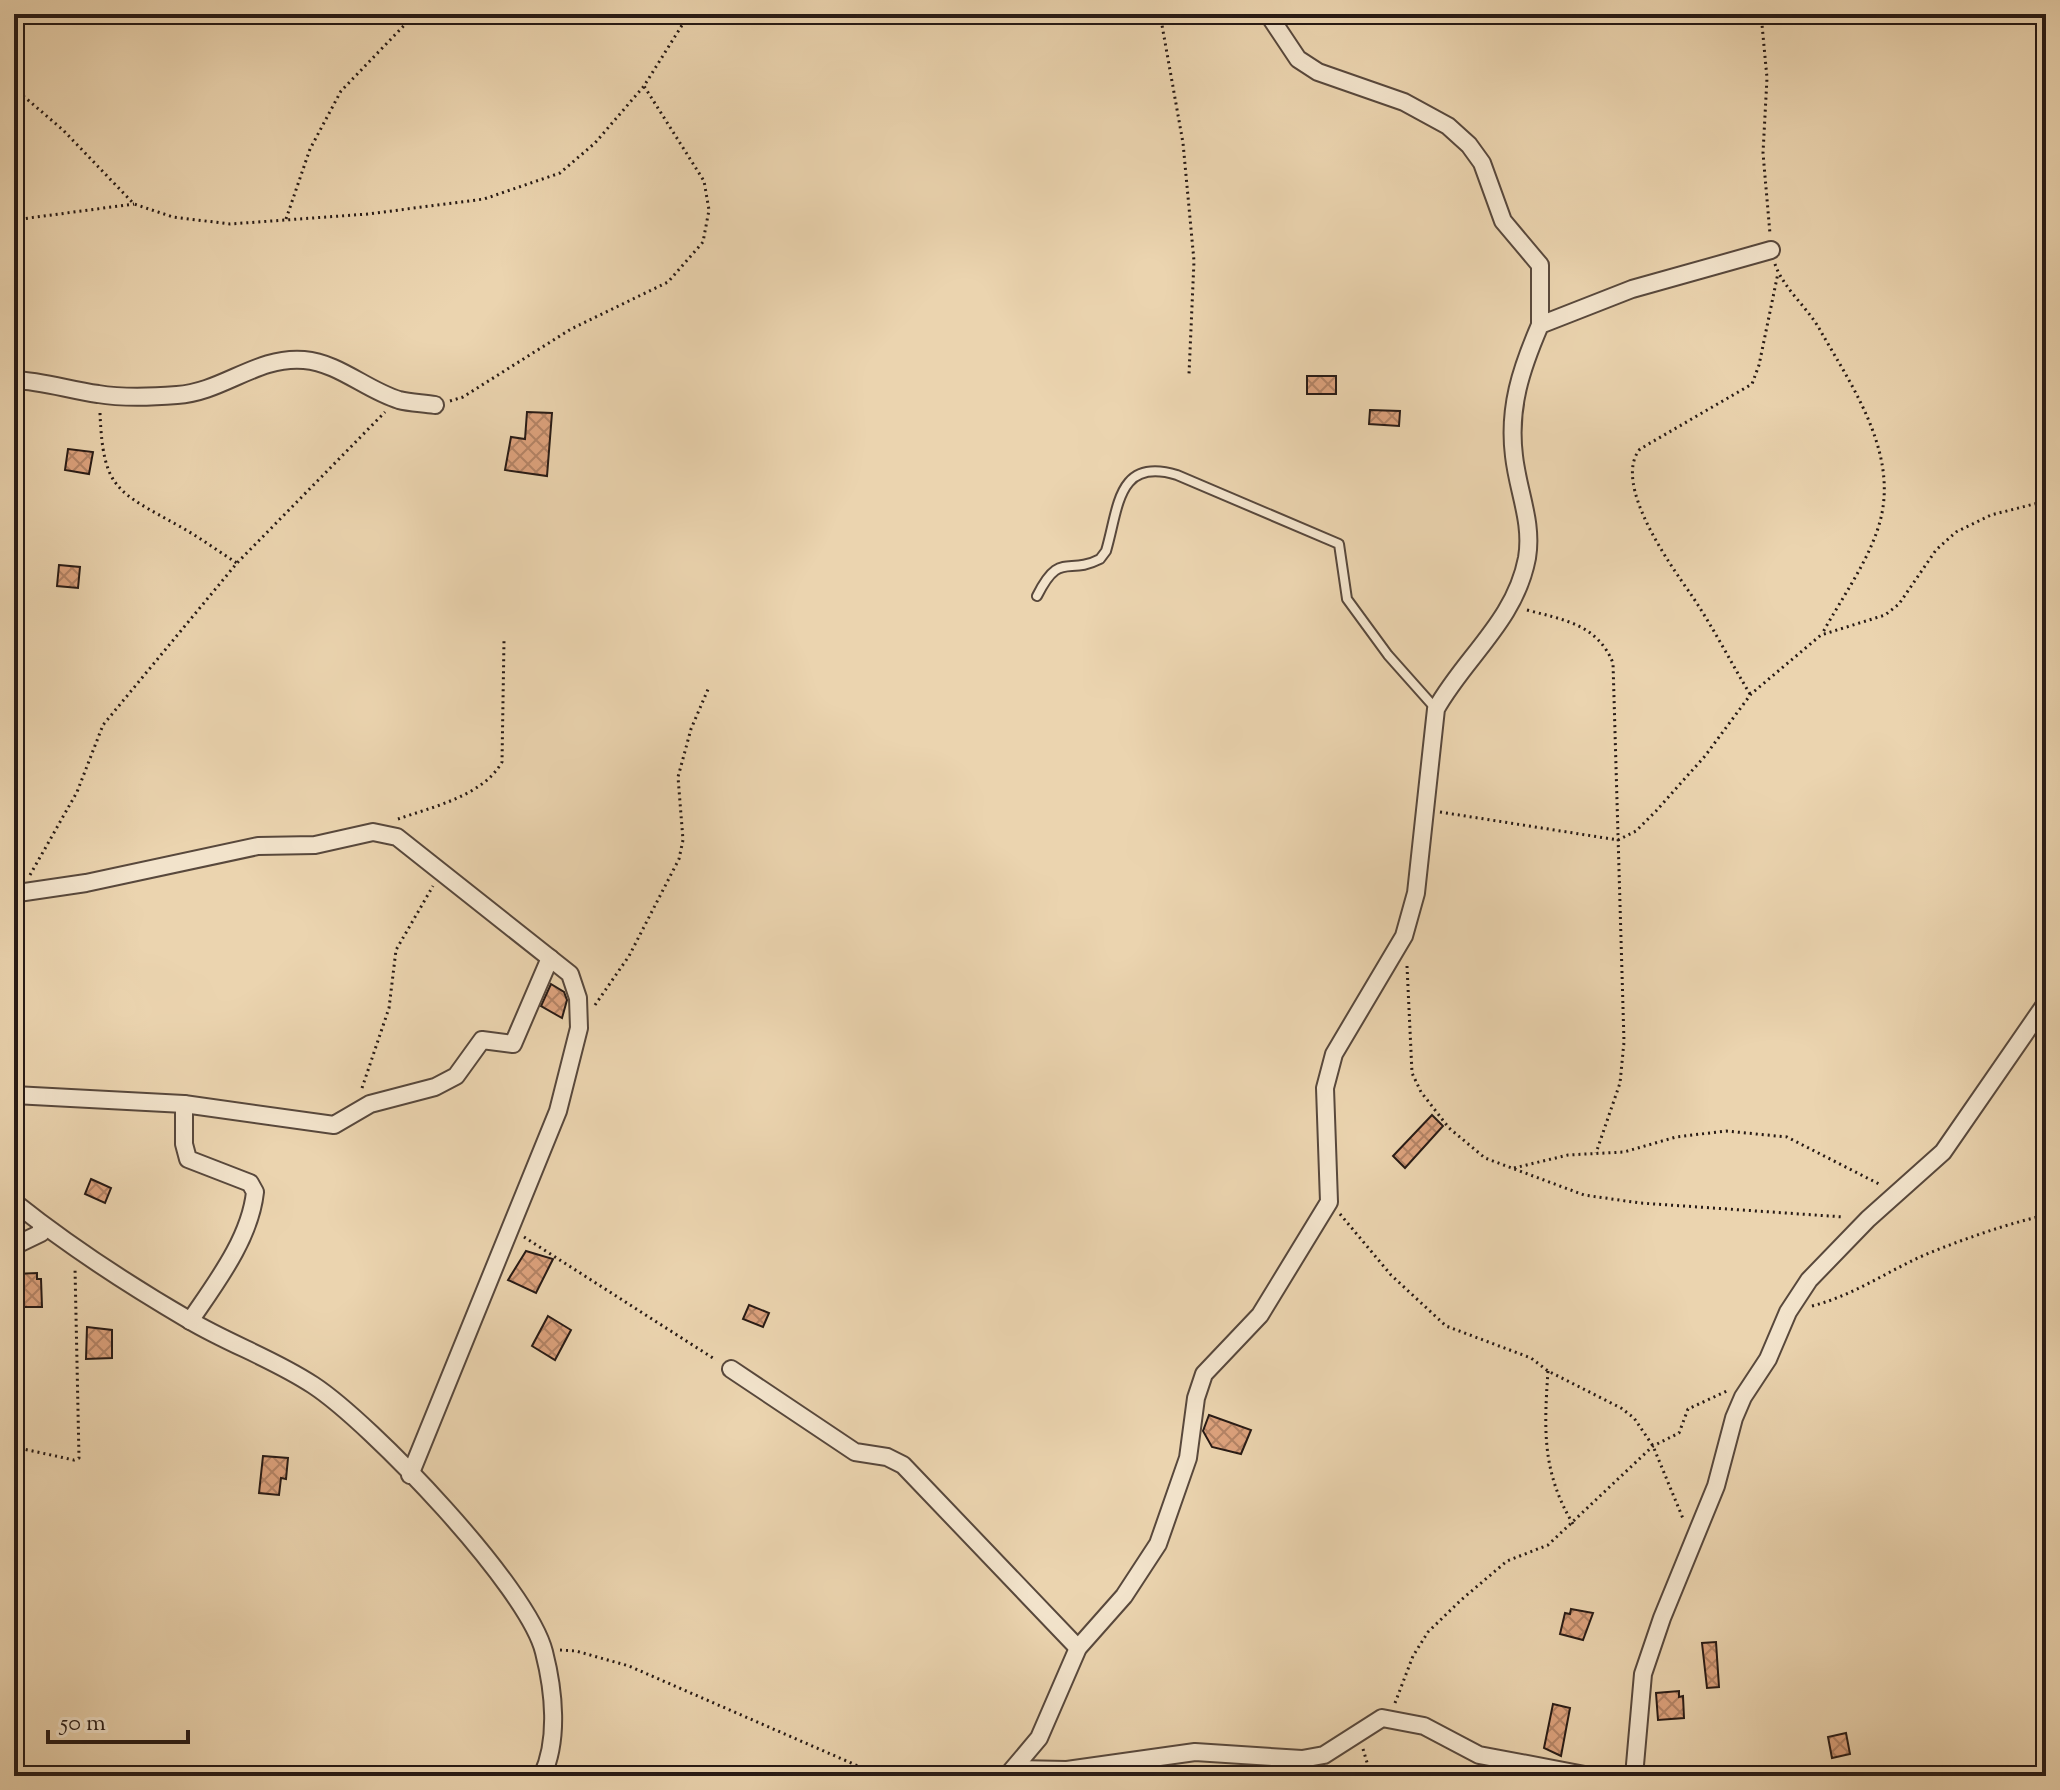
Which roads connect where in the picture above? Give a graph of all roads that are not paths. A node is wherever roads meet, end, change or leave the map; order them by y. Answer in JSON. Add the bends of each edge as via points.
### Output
{"nodes":[{"id":1,"x":1268,"y":14,"type":"edge"},
{"id":2,"x":1771,"y":250,"type":"road end"},
{"id":3,"x":1540,"y":325,"type":"junction"},
{"id":4,"x":14,"y":380,"type":"edge"},
{"id":5,"x":435,"y":405,"type":"road end"},
{"id":6,"x":1037,"y":596,"type":"dead end"},
{"id":7,"x":1436,"y":709,"type":"junction"},
{"id":8,"x":18,"y":893,"type":"road end"},
{"id":9,"x":550,"y":958,"type":"junction"},
{"id":10,"x":2046,"y":1003,"type":"edge"},
{"id":11,"x":14,"y":1095,"type":"edge"},
{"id":12,"x":184,"y":1104,"type":"junction"},
{"id":13,"x":14,"y":1202,"type":"edge"},
{"id":14,"x":41,"y":1224,"type":"junction"},
{"id":15,"x":14,"y":1246,"type":"edge"},
{"id":16,"x":190,"y":1321,"type":"junction"},
{"id":17,"x":731,"y":1369,"type":"road end"},
{"id":18,"x":410,"y":1475,"type":"junction"},
{"id":19,"x":1078,"y":1648,"type":"junction"},
{"id":20,"x":1012,"y":1772,"type":"edge"},
{"id":21,"x":542,"y":1776,"type":"edge"},
{"id":22,"x":1590,"y":1776,"type":"edge"},
{"id":23,"x":1634,"y":1776,"type":"edge"}],
"edges":[{"from":1,"to":3,"type":"street","via":[[1298,59],[1318,72],[1404,102],[1448,126],[1469,145],[1482,163],[1503,221],[1540,265]]},
{"from":2,"to":3,"type":"street","via":[[1632,289]]},
{"from":3,"to":7,"type":"street","via":[[1519,375],[1513,414],[1514,456],[1530,526],[1526,560],[1512,606]]},
{"from":4,"to":5,"type":"street","via":[[99,395],[178,395],[208,390],[281,360],[328,365],[397,399]]},
{"from":6,"to":7,"type":"lane","via":[[1056,568],[1100,559],[1131,476],[1156,469],[1203,483],[1339,544],[1347,599]]},
{"from":7,"to":19,"type":"street","via":[[1416,893],[1404,936],[1334,1054],[1325,1088],[1329,1202],[1260,1315],[1204,1374],[1188,1458],[1158,1544],[1124,1596]]},
{"from":8,"to":9,"type":"street","via":[[215,853],[315,845],[373,832],[397,837]]},
{"from":9,"to":12,"type":"street","via":[[513,1044],[482,1040],[456,1076],[435,1087],[370,1104],[334,1125]]},
{"from":9,"to":18,"type":"street","via":[[570,974],[578,998],[579,1028],[558,1111]]},
{"from":10,"to":23,"type":"street","via":[[1943,1152],[1868,1219],[1809,1280],[1788,1312],[1734,1418],[1716,1486],[1643,1674]]},
{"from":11,"to":12,"type":"street"},
{"from":12,"to":16,"type":"street","via":[[188,1159],[250,1183],[255,1192],[224,1272]]},
{"from":13,"to":14,"type":"street"},
{"from":14,"to":15,"type":"street","via":[[41,1233]]},
{"from":14,"to":16,"type":"street"},
{"from":16,"to":18,"type":"street","via":[[312,1384],[354,1416]]},
{"from":17,"to":19,"type":"street","via":[[855,1452],[903,1465]]},
{"from":18,"to":21,"type":"street","via":[[489,1561],[544,1650],[554,1751]]},
{"from":19,"to":20,"type":"street","via":[[1039,1738]]},
{"from":20,"to":22,"type":"street","via":[[1195,1752],[1302,1759],[1324,1755],[1382,1718],[1424,1726],[1479,1755]]}]}
